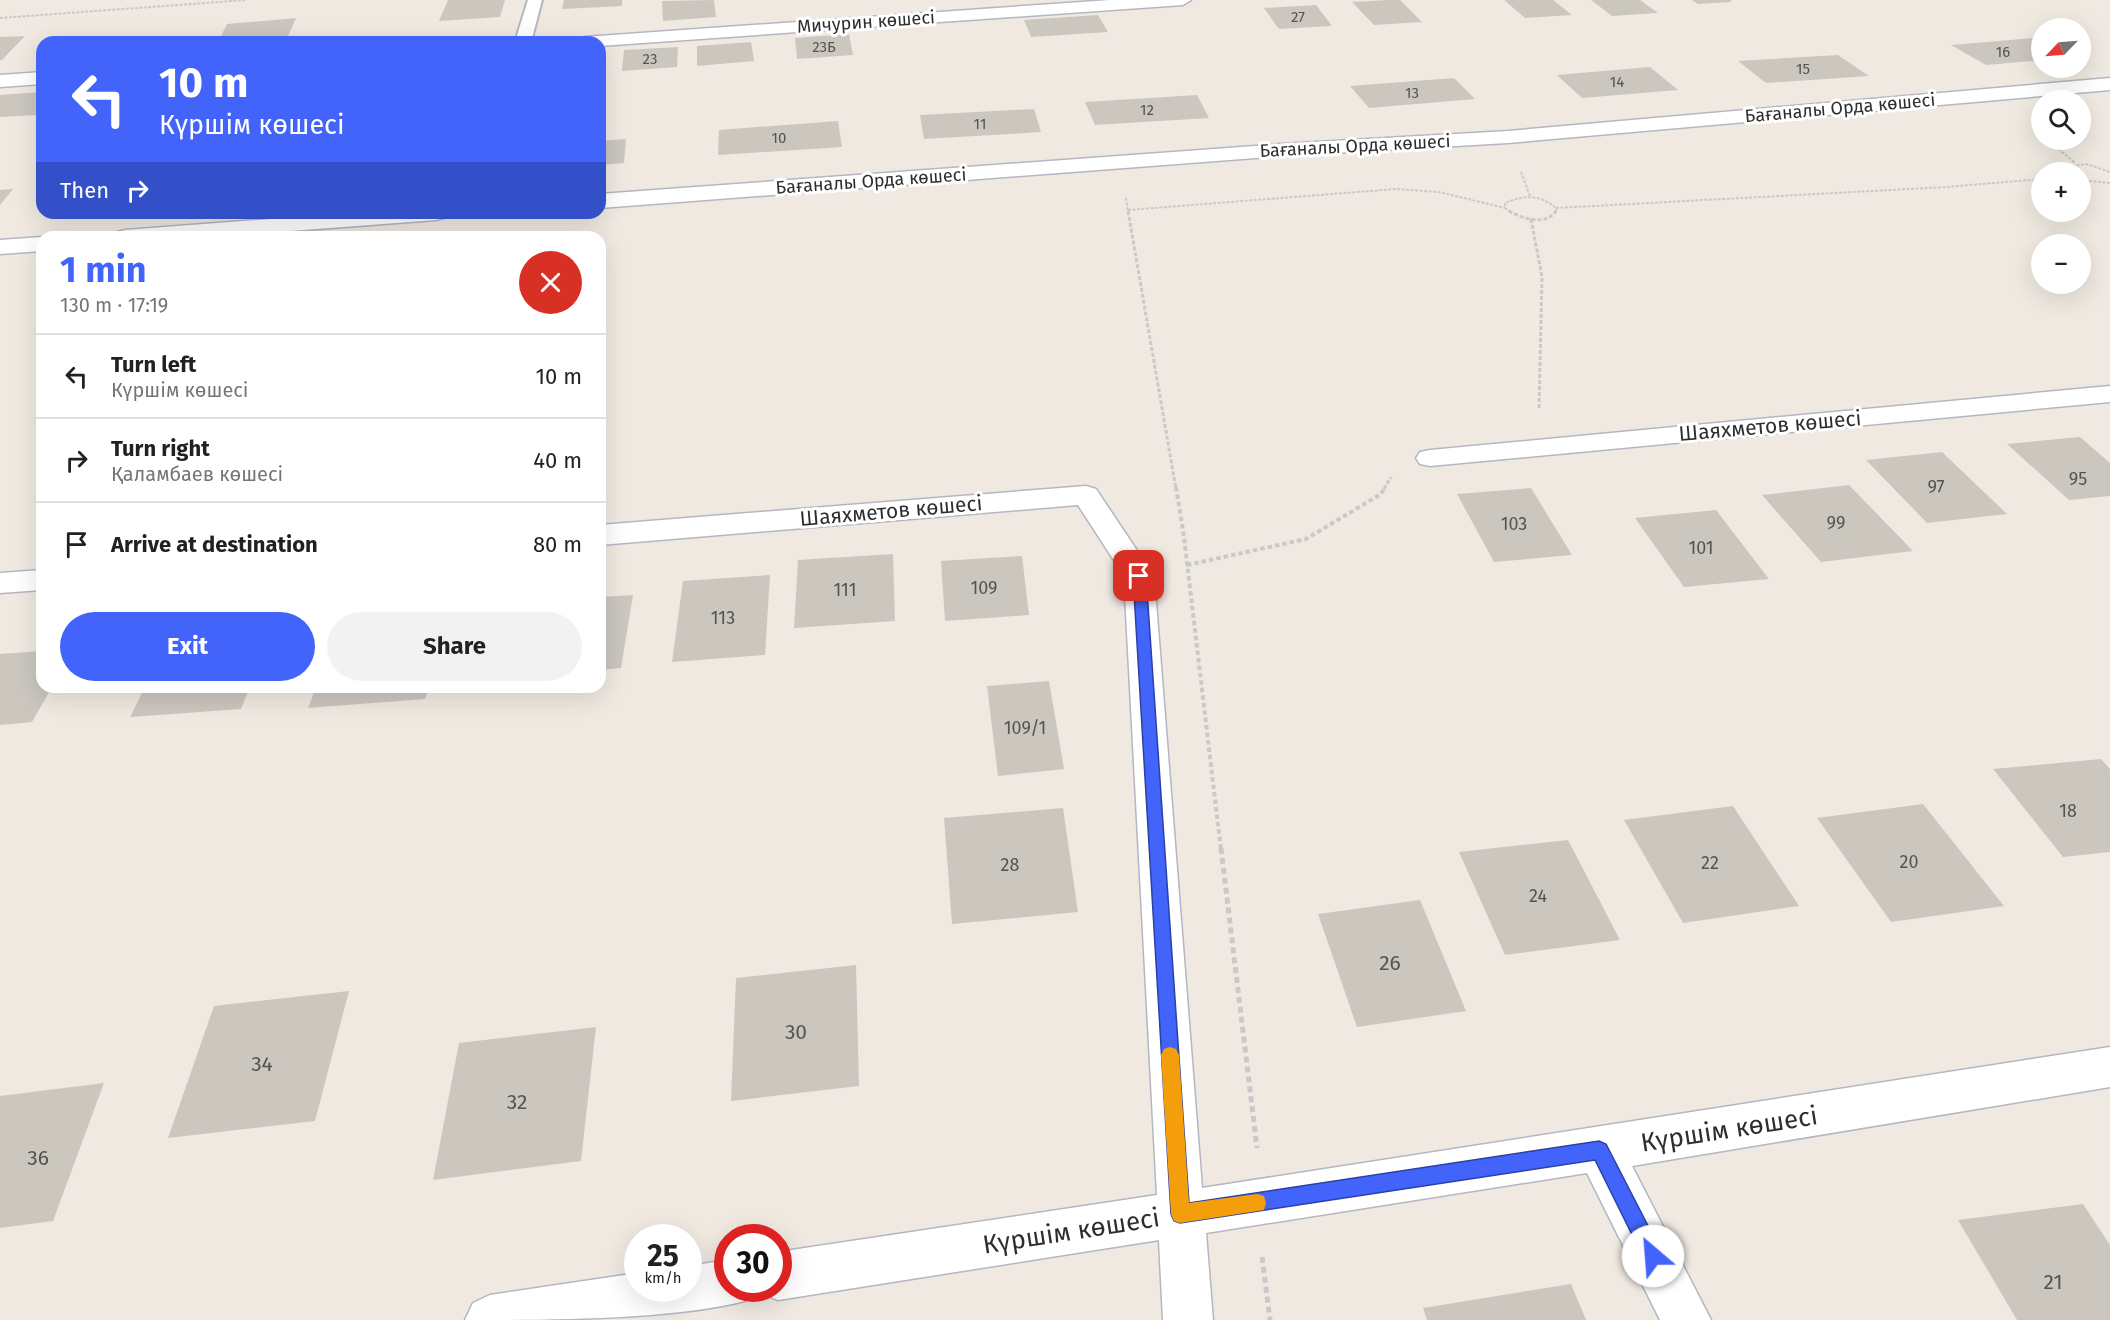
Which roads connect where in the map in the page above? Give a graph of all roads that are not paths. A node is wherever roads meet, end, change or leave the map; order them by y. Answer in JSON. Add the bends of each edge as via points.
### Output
{"nodes":[{"id":1,"x":535,"y":0,"type":"edge"},
{"id":2,"x":1183,"y":0,"type":"edge"},
{"id":3,"x":525,"y":36,"type":"edge"},
{"id":4,"x":606,"y":40,"type":"edge"},
{"id":5,"x":36,"y":78,"type":"edge"},
{"id":6,"x":0,"y":81,"type":"edge"},
{"id":7,"x":2110,"y":84,"type":"edge"},
{"id":8,"x":606,"y":201,"type":"edge"},
{"id":9,"x":358,"y":219,"type":"edge"},
{"id":10,"x":203,"y":231,"type":"edge"},
{"id":11,"x":36,"y":244,"type":"edge"},
{"id":12,"x":0,"y":247,"type":"edge"},
{"id":13,"x":2110,"y":394,"type":"edge"},
{"id":14,"x":1430,"y":458,"type":"road end"},
{"id":15,"x":606,"y":534,"type":"edge"},
{"id":16,"x":36,"y":580,"type":"edge"},
{"id":17,"x":0,"y":583,"type":"edge"},
{"id":18,"x":2110,"y":1067,"type":"edge"},
{"id":19,"x":1599,"y":1150,"type":"junction"},
{"id":20,"x":1180,"y":1214,"type":"junction"},
{"id":21,"x":792,"y":1274,"type":"edge"},
{"id":22,"x":714,"y":1286,"type":"edge"},
{"id":23,"x":490,"y":1320,"type":"edge"},
{"id":24,"x":1188,"y":1320,"type":"edge"},
{"id":25,"x":1686,"y":1320,"type":"edge"}],
"edges":[{"from":1,"to":3,"type":"lane"},
{"from":2,"to":4,"type":"street","name":"Мичурин көшесі","via":[[807,17]]},
{"from":5,"to":6,"type":"street"},
{"from":7,"to":8,"type":"street","name":"Бағаналы Орда көшесі","via":[[1508,137]]},
{"from":9,"to":10,"type":"street"},
{"from":11,"to":12,"type":"street"},
{"from":13,"to":14,"type":"street","name":"Шаяхметов көшесі"},
{"from":15,"to":20,"type":"street","name":"Шаяхметов көшесі","via":[[1086,495],[1139,576]]},
{"from":16,"to":17,"type":"street"},
{"from":18,"to":19,"type":"street","name":"Күршім көшесі"},
{"from":19,"to":20,"type":"street","name":"Күршім көшесі"},
{"from":19,"to":25,"type":"street"},
{"from":20,"to":21,"type":"street","name":"Күршім көшесі"},
{"from":20,"to":24,"type":"street"},
{"from":22,"to":23,"type":"street"}]}
